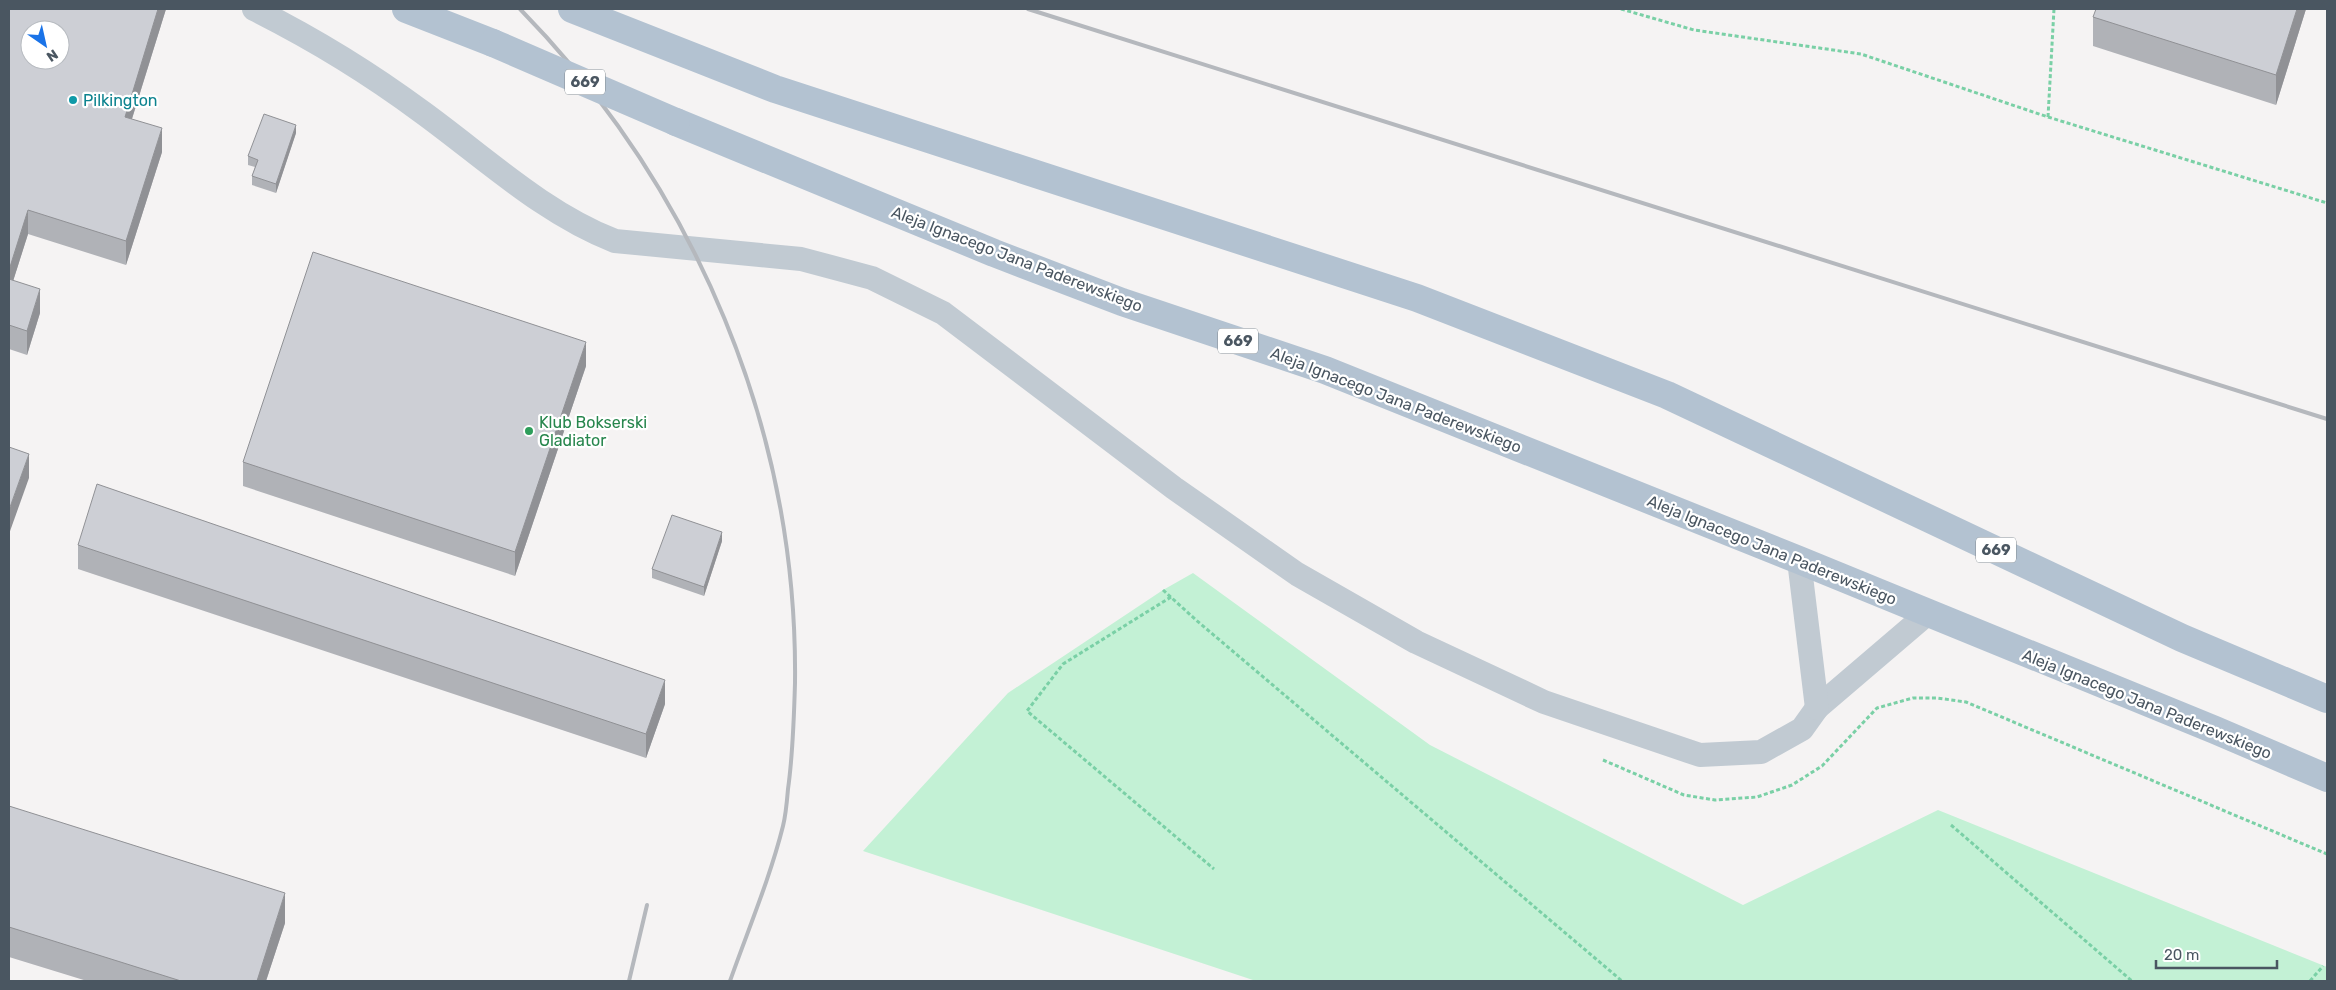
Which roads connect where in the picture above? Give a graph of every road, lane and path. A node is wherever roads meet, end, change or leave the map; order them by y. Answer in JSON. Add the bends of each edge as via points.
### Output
{"nodes":[{"id":1,"x":254,"y":9,"type":"edge"},
{"id":2,"x":406,"y":9,"type":"edge"},
{"id":3,"x":572,"y":9,"type":"edge"},
{"id":4,"x":1621,"y":9,"type":"edge"},
{"id":5,"x":2054,"y":9,"type":"edge"},
{"id":6,"x":2048,"y":117,"type":"junction"},
{"id":7,"x":2327,"y":203,"type":"edge"},
{"id":8,"x":1799,"y":560,"type":"junction"},
{"id":9,"x":1163,"y":590,"type":"dead end"},
{"id":10,"x":1171,"y":597,"type":"junction"},
{"id":11,"x":1927,"y":614,"type":"junction"},
{"id":12,"x":2327,"y":699,"type":"edge"},
{"id":13,"x":1817,"y":708,"type":"junction"},
{"id":14,"x":1595,"y":756,"type":"dead end"},
{"id":15,"x":2327,"y":778,"type":"edge"},
{"id":16,"x":1951,"y":825,"type":"dead end"},
{"id":17,"x":2327,"y":854,"type":"edge"},
{"id":18,"x":1214,"y":869,"type":"dead end"},
{"id":19,"x":2323,"y":966,"type":"dead end"},
{"id":20,"x":1622,"y":981,"type":"edge"},
{"id":21,"x":2132,"y":981,"type":"edge"},
{"id":22,"x":2310,"y":981,"type":"edge"}],
"edges":[{"from":1,"to":13,"type":"lane","via":[[314,39],[371,76],[531,194],[588,230],[614,241],[801,259],[872,278],[944,313],[1174,488],[1297,574],[1416,642],[1544,702],[1700,755],[1761,752],[1802,729]]},
{"from":2,"to":8,"type":"main road","name":"Aleja Ignacego Jana Paderewskiego","number":"669","bridge":true,"via":[[994,254],[1122,302],[1325,370]]},
{"from":3,"to":12,"type":"main road","number":"669","via":[[775,89],[1417,298],[1668,394],[2174,634]]},
{"from":4,"to":6,"type":"path","via":[[1694,30],[1861,54]]},
{"from":5,"to":6,"type":"path"},
{"from":6,"to":7,"type":"path"},
{"from":8,"to":11,"type":"main road","name":"Aleja Ignacego Jana Paderewskiego","number":"669"},
{"from":8,"to":13,"type":"lane"},
{"from":9,"to":10,"type":"path"},
{"from":10,"to":18,"type":"path","via":[[1063,664],[1027,711]]},
{"from":10,"to":20,"type":"path"},
{"from":11,"to":13,"type":"lane"},
{"from":11,"to":15,"type":"main road","name":"Aleja Ignacego Jana Paderewskiego","number":"669"},
{"from":14,"to":17,"type":"path","via":[[1684,795],[1715,800],[1757,797],[1792,786],[1822,766],[1877,708],[1913,698],[1937,698],[1966,702]]},
{"from":16,"to":21,"type":"path"},
{"from":19,"to":22,"type":"path"}]}
